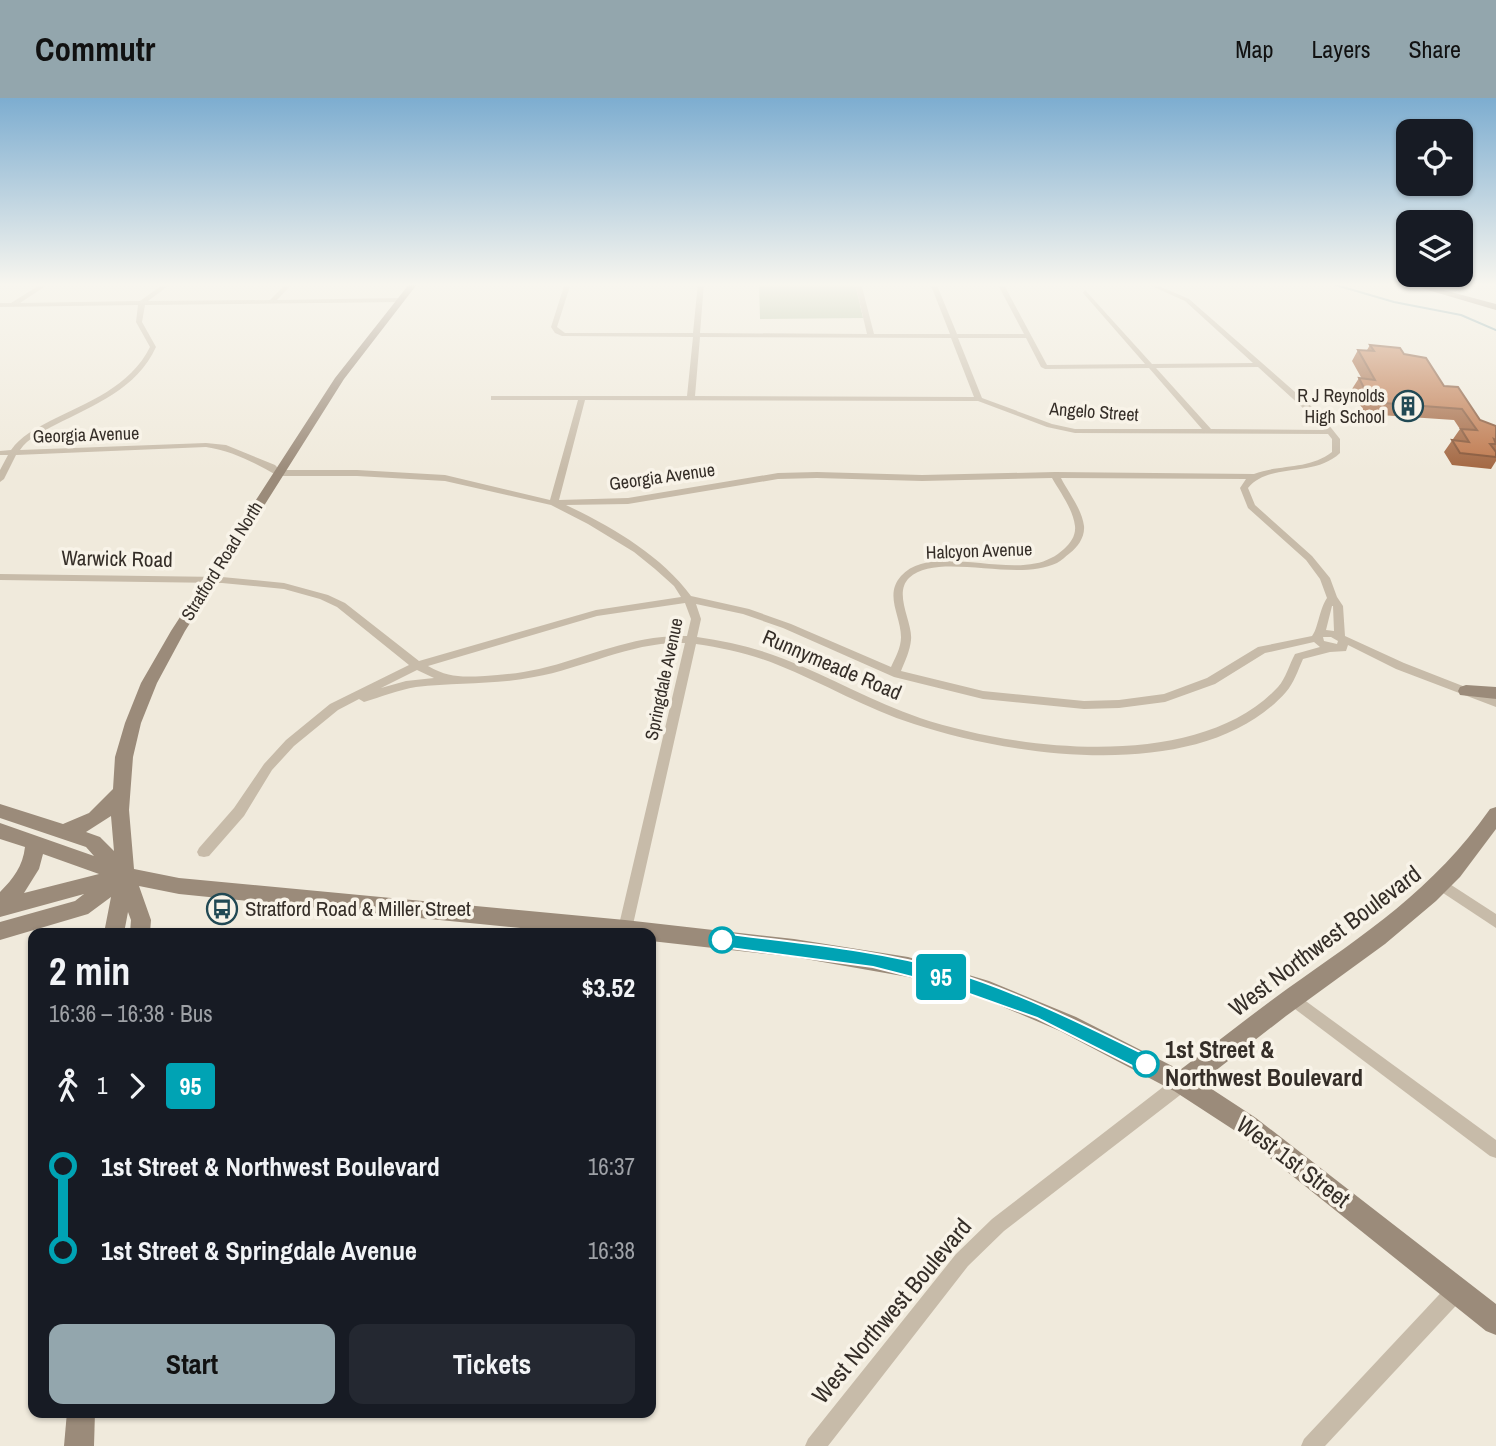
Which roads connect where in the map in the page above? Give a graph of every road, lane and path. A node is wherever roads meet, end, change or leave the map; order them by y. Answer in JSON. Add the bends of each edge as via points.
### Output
{"nodes":[{"id":1,"x":152,"y":346,"type":"edge"},
{"id":2,"x":365,"y":346,"type":"edge"},
{"id":3,"x":696,"y":346,"type":"edge"},
{"id":4,"x":958,"y":346,"type":"edge"},
{"id":5,"x":1034,"y":346,"type":"edge"},
{"id":6,"x":1133,"y":346,"type":"edge"},
{"id":7,"x":1237,"y":346,"type":"edge"},
{"id":8,"x":1150,"y":365,"type":"junction"},
{"id":9,"x":1258,"y":365,"type":"junction"},
{"id":10,"x":494,"y":398,"type":"dead end"},
{"id":11,"x":582,"y":398,"type":"junction"},
{"id":12,"x":691,"y":399,"type":"junction"},
{"id":13,"x":979,"y":399,"type":"junction"},
{"id":14,"x":1208,"y":432,"type":"junction"},
{"id":15,"x":1332,"y":432,"type":"junction"},
{"id":16,"x":0,"y":453,"type":"edge"},
{"id":17,"x":13,"y":453,"type":"junction"},
{"id":18,"x":278,"y":473,"type":"junction"},
{"id":19,"x":1055,"y":475,"type":"junction"},
{"id":20,"x":1254,"y":477,"type":"junction"},
{"id":21,"x":0,"y":479,"type":"edge"},
{"id":22,"x":554,"y":503,"type":"junction"},
{"id":23,"x":0,"y":577,"type":"edge"},
{"id":24,"x":210,"y":580,"type":"junction"},
{"id":25,"x":1332,"y":598,"type":"junction"},
{"id":26,"x":689,"y":599,"type":"junction"},
{"id":27,"x":1319,"y":636,"type":"junction"},
{"id":28,"x":693,"y":639,"type":"junction"},
{"id":29,"x":1338,"y":644,"type":"junction"},
{"id":30,"x":1262,"y":650,"type":"junction"},
{"id":31,"x":416,"y":666,"type":"junction"},
{"id":32,"x":1293,"y":669,"type":"junction"},
{"id":33,"x":894,"y":673,"type":"junction"},
{"id":34,"x":458,"y":681,"type":"junction"},
{"id":35,"x":1466,"y":691,"type":"junction"},
{"id":36,"x":1496,"y":693,"type":"edge"},
{"id":37,"x":1496,"y":703,"type":"edge"},
{"id":38,"x":334,"y":707,"type":"junction"},
{"id":39,"x":120,"y":793,"type":"junction"},
{"id":40,"x":0,"y":811,"type":"edge"},
{"id":41,"x":1496,"y":814,"type":"edge"},
{"id":42,"x":0,"y":831,"type":"edge"},
{"id":43,"x":62,"y":832,"type":"junction"},
{"id":44,"x":34,"y":843,"type":"junction"},
{"id":45,"x":204,"y":852,"type":"dead end"},
{"id":46,"x":125,"y":875,"type":"junction"},
{"id":47,"x":1442,"y":885,"type":"junction"},
{"id":48,"x":0,"y":906,"type":"edge"},
{"id":49,"x":1496,"y":922,"type":"edge"},
{"id":50,"x":115,"y":928,"type":"edge"},
{"id":51,"x":140,"y":928,"type":"edge"},
{"id":52,"x":614,"y":928,"type":"edge"},
{"id":53,"x":625,"y":928,"type":"edge"},
{"id":54,"x":0,"y":931,"type":"edge"},
{"id":55,"x":656,"y":933,"type":"edge"},
{"id":56,"x":1292,"y":998,"type":"junction"},
{"id":57,"x":1182,"y":1083,"type":"junction"},
{"id":58,"x":1496,"y":1150,"type":"edge"},
{"id":59,"x":1458,"y":1289,"type":"junction"},
{"id":60,"x":1496,"y":1321,"type":"edge"},
{"id":61,"x":81,"y":1418,"type":"edge"},
{"id":62,"x":79,"y":1446,"type":"edge"},
{"id":63,"x":815,"y":1446,"type":"edge"},
{"id":64,"x":1311,"y":1446,"type":"edge"}],
"edges":[{"from":1,"to":17,"type":"street","via":[[143,367],[126,382],[27,438]]},
{"from":2,"to":18,"type":"main road","name":"Stratford Road North"},
{"from":3,"to":12,"type":"street"},
{"from":4,"to":13,"type":"street"},
{"from":5,"to":8,"type":"street","via":[[1045,366]]},
{"from":6,"to":8,"type":"street"},
{"from":7,"to":9,"type":"street"},
{"from":8,"to":9,"type":"street"},
{"from":8,"to":14,"type":"street"},
{"from":9,"to":15,"type":"street"},
{"from":10,"to":11,"type":"street"},
{"from":11,"to":12,"type":"street"},
{"from":11,"to":22,"type":"street"},
{"from":12,"to":13,"type":"street","name":"Angelo Street"},
{"from":13,"to":14,"type":"street","name":"Angelo Street","via":[[1052,428]]},
{"from":14,"to":15,"type":"street","name":"Angelo Street"},
{"from":15,"to":20,"type":"street","via":[[1338,448],[1330,460]]},
{"from":16,"to":17,"type":"street","name":"Georgia Avenue"},
{"from":17,"to":18,"type":"street","name":"Georgia Avenue","via":[[206,445],[223,447]]},
{"from":17,"to":21,"type":"street"},
{"from":18,"to":22,"type":"street","name":"Georgia Avenue","via":[[445,478]]},
{"from":18,"to":24,"type":"main road","name":"Stratford Road North"},
{"from":19,"to":20,"type":"street","name":"Georgia Avenue"},
{"from":19,"to":22,"type":"street","name":"Georgia Avenue","via":[[778,476],[628,501]]},
{"from":19,"to":33,"type":"street","name":"Halcyon Avenue","via":[[1079,524],[1073,546],[1061,557],[1025,567],[940,564],[908,574],[898,589],[906,638]]},
{"from":20,"to":25,"type":"street","via":[[1244,488],[1247,501],[1316,565]]},
{"from":22,"to":26,"type":"street","name":"Springdale Avenue","via":[[596,522],[639,551]]},
{"from":23,"to":24,"type":"street","name":"Warwick Road"},
{"from":24,"to":31,"type":"street","name":"Warwick Road","via":[[288,587],[323,597],[362,619]]},
{"from":24,"to":39,"type":"main road","name":"Stratford Road North","via":[[144,696],[129,739]]},
{"from":25,"to":27,"type":"street"},
{"from":25,"to":29,"type":"street","via":[[1338,606]]},
{"from":26,"to":28,"type":"street","name":"Springdale Avenue","via":[[695,612]]},
{"from":26,"to":31,"type":"street","name":"Runnymeade Road","via":[[596,613]]},
{"from":26,"to":33,"type":"street","name":"Runnymeade Road","via":[[787,626]]},
{"from":27,"to":29,"type":"street","via":[[1333,634]]},
{"from":27,"to":30,"type":"street","name":"Runnymeade Road"},
{"from":28,"to":32,"type":"street","name":"Runnymeade Road","via":[[760,654],[916,721],[995,741],[1075,750],[1138,750],[1204,738],[1257,711],[1281,691]]},
{"from":28,"to":34,"type":"street","name":"Runnymeade Road","via":[[646,641],[516,677]]},
{"from":28,"to":53,"type":"street","name":"Springdale Avenue"},
{"from":29,"to":32,"type":"street","name":"Runnymeade Road","via":[[1299,657]]},
{"from":29,"to":35,"type":"street"},
{"from":30,"to":32,"type":"street","via":[[1287,658]]},
{"from":30,"to":33,"type":"street","name":"Runnymeade Road","via":[[1225,674],[1186,691],[1119,704],[1023,701]]},
{"from":31,"to":34,"type":"street","name":"Warwick Road"},
{"from":31,"to":38,"type":"street","name":"Runnymeade Road"},
{"from":34,"to":38,"type":"street","name":"Runnymeade Road","via":[[418,683]]},
{"from":35,"to":36,"type":"main road"},
{"from":35,"to":37,"type":"street"},
{"from":38,"to":45,"type":"street","name":"Runnymeade Road","via":[[268,767],[239,812]]},
{"from":39,"to":43,"type":"main road","via":[[94,820]]},
{"from":39,"to":46,"type":"main road","name":"Stratford Road North"},
{"from":40,"to":43,"type":"main road"},
{"from":41,"to":47,"type":"main road","name":"West Northwest Boulevard","via":[[1478,845]]},
{"from":42,"to":44,"type":"main road","name":"West 1st Street"},
{"from":43,"to":46,"type":"main road","via":[[93,842]]},
{"from":44,"to":46,"type":"main road","name":"West 1st Street"},
{"from":44,"to":48,"type":"main road","via":[[31,865]]},
{"from":46,"to":48,"type":"main road"},
{"from":46,"to":50,"type":"main road"},
{"from":46,"to":51,"type":"main road"},
{"from":46,"to":52,"type":"main road","name":"West 1st Street","via":[[178,886]]},
{"from":46,"to":54,"type":"main road","via":[[81,908]]},
{"from":47,"to":49,"type":"street"},
{"from":47,"to":56,"type":"main road","name":"West Northwest Boulevard","via":[[1404,920]]},
{"from":55,"to":57,"type":"main road","name":"West 1st Street","via":[[873,960],[989,991],[1042,1012]]},
{"from":56,"to":57,"type":"main road","name":"West Northwest Boulevard"},
{"from":56,"to":58,"type":"street"},
{"from":57,"to":59,"type":"main road","name":"West 1st Street","via":[[1248,1126]]},
{"from":57,"to":63,"type":"street","name":"West Northwest Boulevard","via":[[998,1225],[962,1260]]},
{"from":59,"to":60,"type":"main road","name":"West 1st Street"},
{"from":59,"to":64,"type":"street"},
{"from":61,"to":62,"type":"main road"}]}
